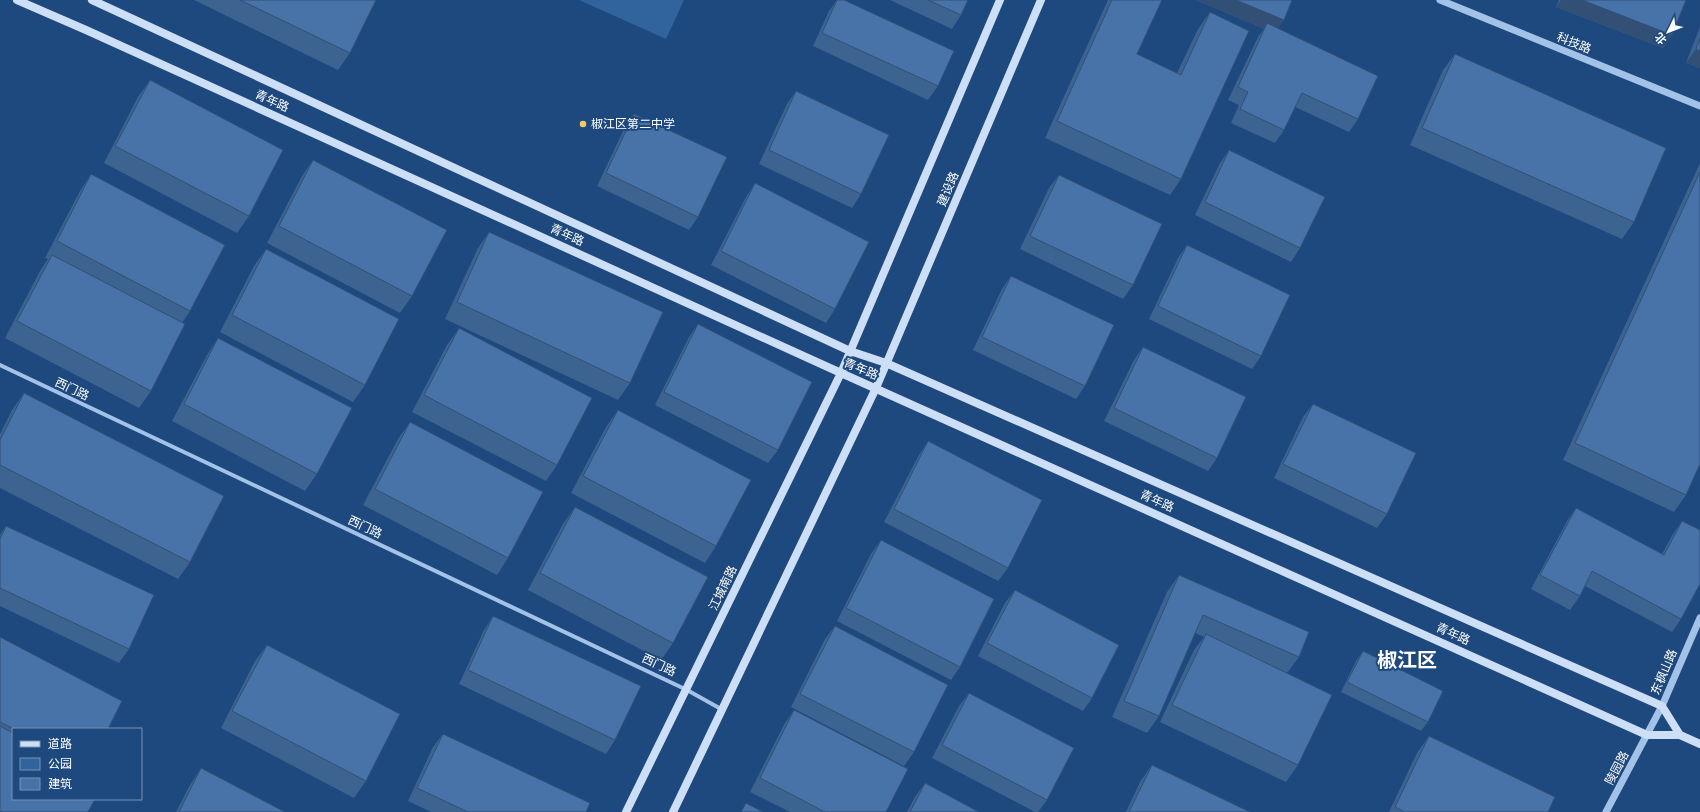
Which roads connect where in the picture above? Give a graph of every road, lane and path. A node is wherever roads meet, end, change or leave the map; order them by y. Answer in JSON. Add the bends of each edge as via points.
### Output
{"nodes":[{"id":1,"x":17,"y":0,"type":"edge"},
{"id":2,"x":92,"y":0,"type":"edge"},
{"id":3,"x":1000,"y":0,"type":"edge"},
{"id":4,"x":1042,"y":0,"type":"edge"},
{"id":5,"x":1440,"y":0,"type":"edge"},
{"id":6,"x":1700,"y":106,"type":"edge"},
{"id":7,"x":850,"y":351,"type":"junction"},
{"id":8,"x":886,"y":363,"type":"junction"},
{"id":9,"x":0,"y":365,"type":"edge"},
{"id":10,"x":840,"y":373,"type":"junction"},
{"id":11,"x":876,"y":388,"type":"junction"},
{"id":12,"x":1700,"y":618,"type":"edge"},
{"id":13,"x":687,"y":690,"type":"junction"},
{"id":14,"x":1662,"y":706,"type":"junction"},
{"id":15,"x":721,"y":709,"type":"junction"},
{"id":16,"x":1647,"y":735,"type":"junction"},
{"id":17,"x":1680,"y":735,"type":"junction"},
{"id":18,"x":1700,"y":744,"type":"edge"},
{"id":19,"x":626,"y":812,"type":"edge"},
{"id":20,"x":673,"y":812,"type":"edge"},
{"id":21,"x":1606,"y":812,"type":"edge"}],
"edges":[{"from":1,"to":10,"type":"main road","name":"青年路"},
{"from":2,"to":7,"type":"main road"},
{"from":3,"to":7,"type":"main road"},
{"from":4,"to":8,"type":"main road","name":"建设路"},
{"from":5,"to":6,"type":"street","name":"科技路"},
{"from":7,"to":8,"type":"main road"},
{"from":7,"to":10,"type":"main road"},
{"from":8,"to":11,"type":"main road","name":"建设路"},
{"from":8,"to":14,"type":"main road"},
{"from":9,"to":13,"type":"street","name":"西门路"},
{"from":10,"to":11,"type":"main road","name":"青年路"},
{"from":10,"to":13,"type":"main road","name":"江城南路"},
{"from":11,"to":15,"type":"main road"},
{"from":11,"to":16,"type":"main road","name":"青年路"},
{"from":12,"to":14,"type":"street","name":"东枫山路"},
{"from":13,"to":15,"type":"street","name":"西门路"},
{"from":13,"to":19,"type":"main road","name":"江城南路"},
{"from":14,"to":16,"type":"street","name":"东枫山路"},
{"from":14,"to":17,"type":"main road"},
{"from":15,"to":20,"type":"main road"},
{"from":16,"to":17,"type":"main road","name":"青年路"},
{"from":16,"to":21,"type":"street","name":"陵园路"},
{"from":17,"to":18,"type":"main road","name":"青年路"}]}
